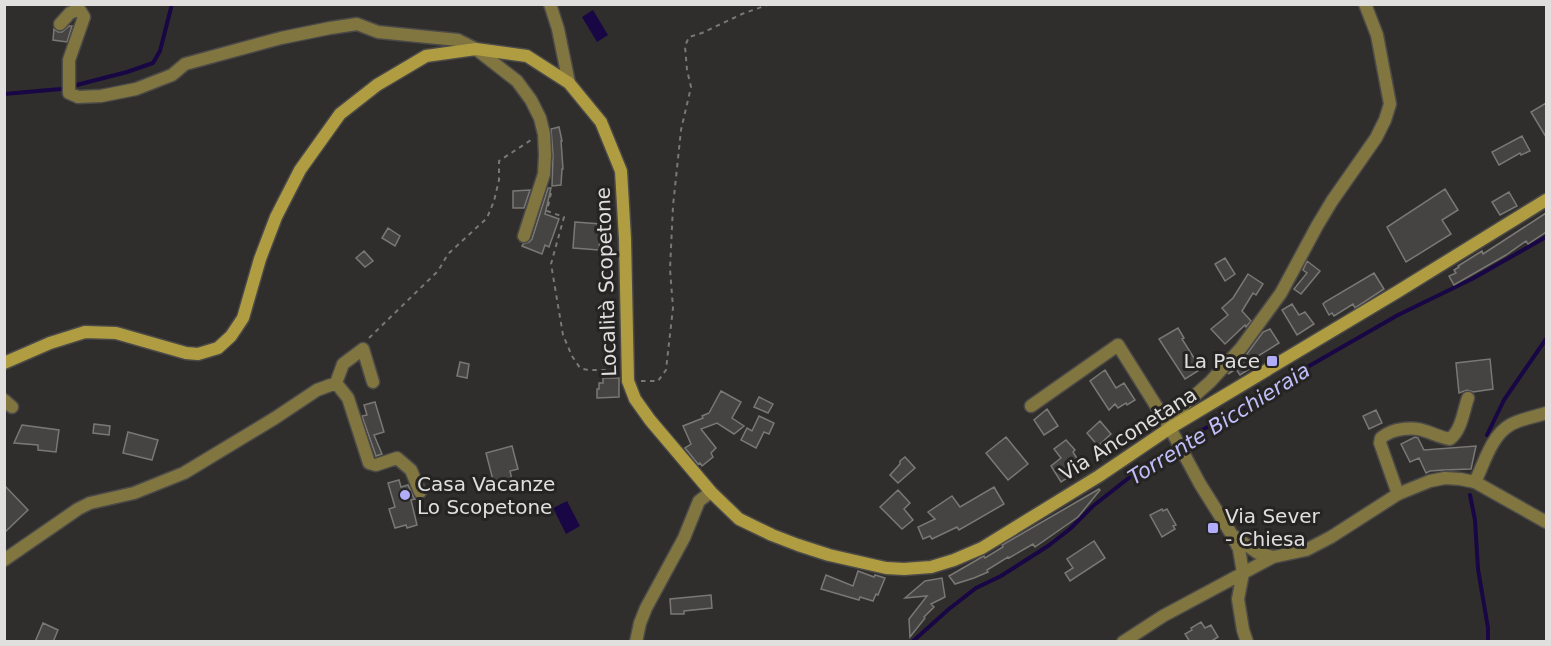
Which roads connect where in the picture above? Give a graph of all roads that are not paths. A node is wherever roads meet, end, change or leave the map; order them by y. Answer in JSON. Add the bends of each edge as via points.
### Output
{"nodes":[{"id":1,"x":550,"y":4,"type":"edge"},
{"id":2,"x":1365,"y":4,"type":"edge"},
{"id":3,"x":60,"y":24,"type":"dead end"},
{"id":4,"x":476,"y":49,"type":"junction"},
{"id":5,"x":569,"y":83,"type":"junction"},
{"id":6,"x":1546,"y":200,"type":"edge"},
{"id":7,"x":525,"y":236,"type":"dead end"},
{"id":8,"x":4,"y":363,"type":"edge"},
{"id":9,"x":336,"y":382,"type":"junction"},
{"id":10,"x":373,"y":382,"type":"dead end"},
{"id":11,"x":1468,"y":398,"type":"dead end"},
{"id":12,"x":1031,"y":406,"type":"dead end"},
{"id":13,"x":1546,"y":413,"type":"edge"},
{"id":14,"x":1173,"y":433,"type":"junction"},
{"id":15,"x":1475,"y":482,"type":"junction"},
{"id":16,"x":420,"y":492,"type":"dead end"},
{"id":17,"x":711,"y":492,"type":"junction"},
{"id":18,"x":1398,"y":494,"type":"junction"},
{"id":19,"x":1546,"y":522,"type":"edge"},
{"id":20,"x":1232,"y":536,"type":"junction"},
{"id":21,"x":1273,"y":557,"type":"junction"},
{"id":22,"x":4,"y":560,"type":"edge"},
{"id":23,"x":1243,"y":573,"type":"junction"},
{"id":24,"x":636,"y":642,"type":"edge"},
{"id":25,"x":1123,"y":642,"type":"edge"},
{"id":26,"x":1247,"y":642,"type":"edge"}],
"edges":[{"from":1,"to":5,"type":"street"},
{"from":2,"to":14,"type":"street","via":[[1377,35],[1390,104],[1385,120],[1332,201],[1281,293],[1241,348],[1184,405]]},
{"from":3,"to":4,"type":"street","via":[[80,9],[84,17],[69,60],[69,93],[78,97],[136,89],[172,75],[186,64],[280,38],[357,24],[378,32],[458,40]]},
{"from":4,"to":5,"type":"main road","name":"Località Scopetone","via":[[527,56]]},
{"from":4,"to":7,"type":"street","via":[[517,81],[540,118],[544,174]]},
{"from":4,"to":8,"type":"main road","name":"Località Scopetone","via":[[426,56],[377,84],[340,114],[300,171],[276,217],[243,318],[218,348],[186,353],[116,333],[85,332]]},
{"from":5,"to":17,"type":"main road","name":"Località Scopetone","via":[[601,122],[621,171],[628,379],[634,399]]},
{"from":6,"to":14,"type":"main road","name":"Via Anconetana"},
{"from":9,"to":10,"type":"street","via":[[343,364],[363,349]]},
{"from":9,"to":16,"type":"street","via":[[348,398],[369,463],[376,465],[397,458],[411,470]]},
{"from":9,"to":22,"type":"street","via":[[184,473],[78,509]]},
{"from":11,"to":18,"type":"street","via":[[1460,427],[1450,439],[1413,427],[1381,438]]},
{"from":12,"to":14,"type":"street","via":[[1118,345]]},
{"from":13,"to":15,"type":"street","via":[[1504,429]]},
{"from":14,"to":17,"type":"main road","name":"Via Anconetana","via":[[982,548],[931,567],[886,568],[798,545],[740,519]]},
{"from":14,"to":20,"type":"street"},
{"from":15,"to":18,"type":"street","via":[[1445,478]]},
{"from":15,"to":19,"type":"street"},
{"from":17,"to":24,"type":"street","via":[[699,501],[646,608]]},
{"from":18,"to":21,"type":"street","via":[[1306,550]]},
{"from":20,"to":21,"type":"street","via":[[1258,553]]},
{"from":20,"to":23,"type":"street","via":[[1239,549]]},
{"from":21,"to":23,"type":"street"},
{"from":23,"to":25,"type":"street"},
{"from":23,"to":26,"type":"street","via":[[1238,599]]}]}
